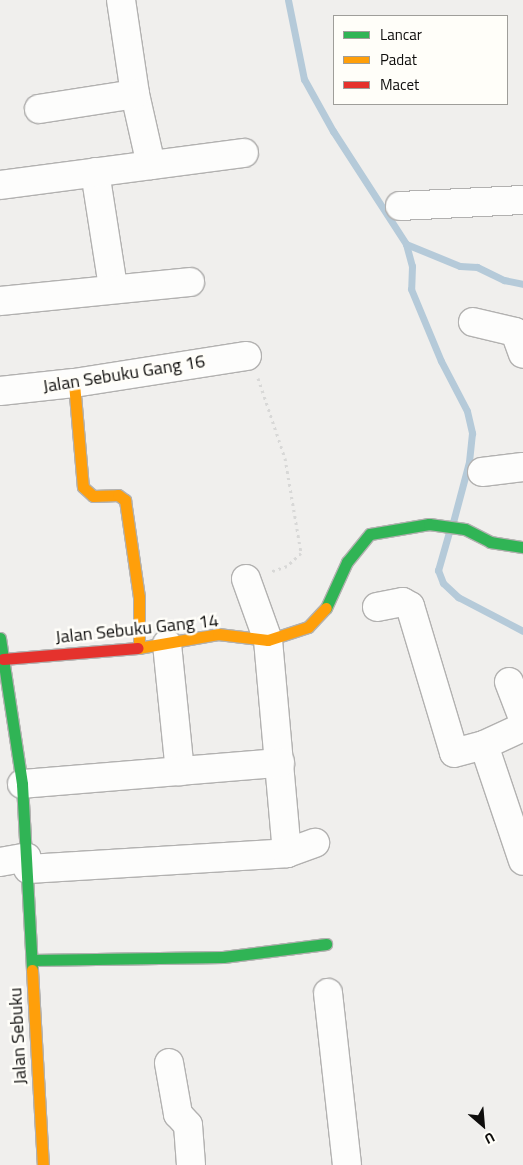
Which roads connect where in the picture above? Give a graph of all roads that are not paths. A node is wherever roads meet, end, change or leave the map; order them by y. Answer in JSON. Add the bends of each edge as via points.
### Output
{"nodes":[{"id":1,"x":121,"y":0,"type":"edge"},
{"id":2,"x":135,"y":94,"type":"junction"},
{"id":3,"x":39,"y":109,"type":"dead end"},
{"id":4,"x":244,"y":153,"type":"dead end"},
{"id":5,"x":151,"y":165,"type":"junction"},
{"id":6,"x":95,"y":172,"type":"junction"},
{"id":7,"x":0,"y":185,"type":"edge"},
{"id":8,"x":523,"y":200,"type":"edge"},
{"id":9,"x":400,"y":206,"type":"dead end"},
{"id":10,"x":190,"y":282,"type":"dead end"},
{"id":11,"x":113,"y":287,"type":"junction"},
{"id":12,"x":0,"y":301,"type":"edge"},
{"id":13,"x":473,"y":322,"type":"dead end"},
{"id":14,"x":523,"y":354,"type":"edge"},
{"id":15,"x":247,"y":356,"type":"road end"},
{"id":16,"x":74,"y":383,"type":"junction"},
{"id":17,"x":0,"y":392,"type":"edge"},
{"id":18,"x":523,"y":467,"type":"edge"},
{"id":19,"x":482,"y":472,"type":"dead end"},
{"id":20,"x":523,"y":547,"type":"edge"},
{"id":21,"x":246,"y":579,"type":"road end"},
{"id":22,"x":377,"y":607,"type":"dead end"},
{"id":23,"x":0,"y":638,"type":"edge"},
{"id":24,"x":268,"y":640,"type":"junction"},
{"id":25,"x":167,"y":644,"type":"junction"},
{"id":26,"x":139,"y":648,"type":"junction"},
{"id":27,"x":3,"y":659,"type":"junction"},
{"id":28,"x":509,"y":682,"type":"dead end"},
{"id":29,"x":523,"y":719,"type":"edge"},
{"id":30,"x":523,"y":728,"type":"edge"},
{"id":31,"x":484,"y":745,"type":"junction"},
{"id":32,"x":280,"y":763,"type":"junction"},
{"id":33,"x":180,"y":772,"type":"junction"},
{"id":34,"x":22,"y":784,"type":"junction"},
{"id":35,"x":315,"y":843,"type":"dead end"},
{"id":36,"x":287,"y":852,"type":"junction"},
{"id":37,"x":523,"y":861,"type":"edge"},
{"id":38,"x":0,"y":862,"type":"edge"},
{"id":39,"x":28,"y":863,"type":"junction"},
{"id":40,"x":326,"y":944,"type":"dead end"},
{"id":41,"x":32,"y":960,"type":"junction"},
{"id":42,"x":328,"y":994,"type":"dead end"},
{"id":43,"x":169,"y":1063,"type":"dead end"},
{"id":44,"x":38,"y":1164,"type":"edge"},
{"id":45,"x":191,"y":1165,"type":"edge"},
{"id":46,"x":347,"y":1165,"type":"edge"}],
"edges":[{"from":1,"to":2,"type":"street"},
{"from":2,"to":3,"type":"street"},
{"from":2,"to":5,"type":"street"},
{"from":4,"to":5,"type":"street"},
{"from":5,"to":6,"type":"street"},
{"from":6,"to":7,"type":"street"},
{"from":6,"to":11,"type":"street"},
{"from":8,"to":9,"type":"street"},
{"from":10,"to":11,"type":"street"},
{"from":11,"to":12,"type":"street"},
{"from":13,"to":14,"type":"street","via":[[515,332]]},
{"from":15,"to":16,"type":"street","name":"Jalan Sebuku Gang 16"},
{"from":16,"to":17,"type":"street","name":"Jalan Sebuku Gang 16"},
{"from":16,"to":26,"type":"street","via":[[83,487],[93,496],[118,496],[125,500],[140,597]]},
{"from":18,"to":19,"type":"street"},
{"from":20,"to":24,"type":"street","name":"Jalan Sebuku Gang 14","via":[[490,542],[464,529],[430,524],[366,536],[347,562],[317,619],[308,627]]},
{"from":21,"to":24,"type":"street"},
{"from":22,"to":31,"type":"street","via":[[404,602],[410,606],[451,750],[457,754]]},
{"from":23,"to":27,"type":"street","name":"Jalan Sebuku"},
{"from":24,"to":25,"type":"street","name":"Jalan Sebuku Gang 14","via":[[218,634]]},
{"from":24,"to":32,"type":"street"},
{"from":25,"to":26,"type":"street","name":"Jalan Sebuku Gang 14"},
{"from":25,"to":33,"type":"street"},
{"from":26,"to":27,"type":"street","name":"Jalan Sebuku Gang 14"},
{"from":27,"to":34,"type":"street","name":"Jalan Sebuku"},
{"from":28,"to":29,"type":"street"},
{"from":30,"to":31,"type":"street"},
{"from":31,"to":37,"type":"street"},
{"from":32,"to":33,"type":"street"},
{"from":32,"to":36,"type":"street"},
{"from":33,"to":34,"type":"street"},
{"from":34,"to":39,"type":"street","name":"Jalan Sebuku"},
{"from":35,"to":36,"type":"street"},
{"from":36,"to":39,"type":"street"},
{"from":38,"to":39,"type":"street"},
{"from":39,"to":41,"type":"street","name":"Jalan Sebuku"},
{"from":40,"to":41,"type":"street","via":[[223,957]]},
{"from":41,"to":44,"type":"street","name":"Jalan Sebuku"},
{"from":42,"to":46,"type":"street"},
{"from":43,"to":45,"type":"street","via":[[178,1114],[188,1125]]}]}
